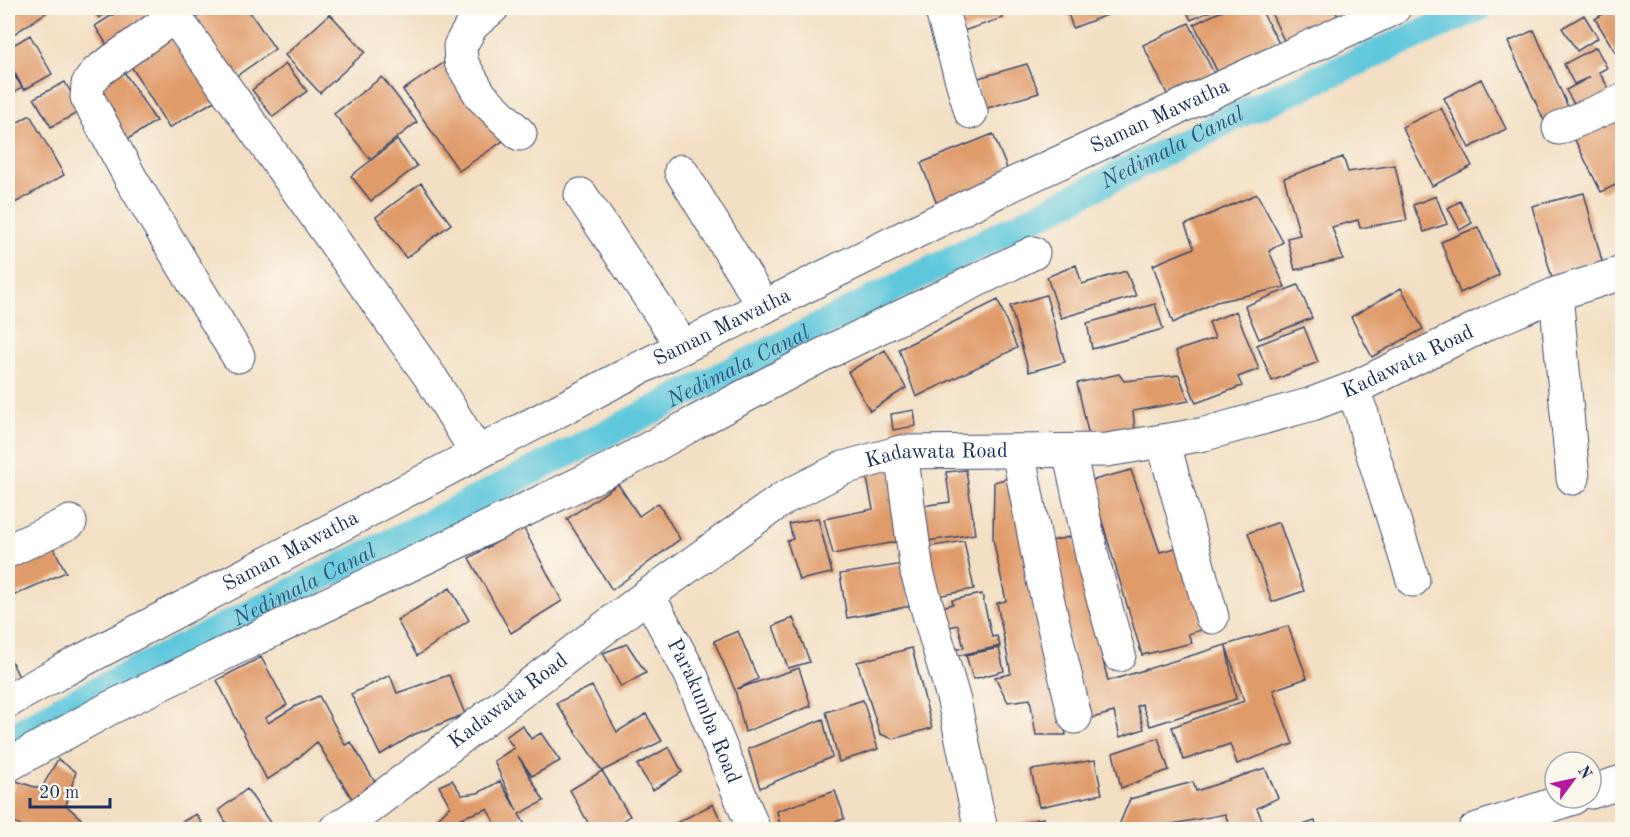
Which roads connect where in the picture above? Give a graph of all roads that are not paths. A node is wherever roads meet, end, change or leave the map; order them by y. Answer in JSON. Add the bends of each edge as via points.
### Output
{"nodes":[{"id":1,"x":492,"y":8,"type":"edge"},
{"id":2,"x":941,"y":8,"type":"edge"},
{"id":3,"x":1394,"y":8,"type":"edge"},
{"id":4,"x":169,"y":12,"type":"edge"},
{"id":5,"x":1623,"y":101,"type":"edge"},
{"id":6,"x":970,"y":112,"type":"dead end"},
{"id":7,"x":1559,"y":128,"type":"dead end"},
{"id":8,"x":520,"y":134,"type":"dead end"},
{"id":9,"x":681,"y":171,"type":"dead end"},
{"id":10,"x":581,"y":195,"type":"dead end"},
{"id":11,"x":1033,"y":253,"type":"dead end"},
{"id":12,"x":1623,"y":273,"type":"edge"},
{"id":13,"x":1556,"y":294,"type":"junction"},
{"id":14,"x":764,"y":307,"type":"junction"},
{"id":15,"x":683,"y":347,"type":"junction"},
{"id":16,"x":238,"y":356,"type":"dead end"},
{"id":17,"x":1352,"y":389,"type":"junction"},
{"id":18,"x":1163,"y":441,"type":"junction"},
{"id":19,"x":1018,"y":451,"type":"junction"},
{"id":20,"x":1070,"y":451,"type":"junction"},
{"id":21,"x":901,"y":452,"type":"junction"},
{"id":22,"x":477,"y":453,"type":"junction"},
{"id":23,"x":1573,"y":478,"type":"dead end"},
{"id":24,"x":70,"y":522,"type":"dead end"},
{"id":25,"x":8,"y":551,"type":"edge"},
{"id":26,"x":1413,"y":580,"type":"dead end"},
{"id":27,"x":648,"y":595,"type":"junction"},
{"id":28,"x":1212,"y":617,"type":"dead end"},
{"id":29,"x":1119,"y":655,"type":"dead end"},
{"id":30,"x":8,"y":701,"type":"edge"},
{"id":31,"x":1075,"y":717,"type":"dead end"},
{"id":32,"x":8,"y":765,"type":"edge"},
{"id":33,"x":1623,"y":782,"type":"edge"},
{"id":34,"x":1603,"y":788,"type":"edge"},
{"id":35,"x":1543,"y":808,"type":"edge"},
{"id":36,"x":372,"y":820,"type":"edge"},
{"id":37,"x":335,"y":830,"type":"edge"},
{"id":38,"x":754,"y":830,"type":"edge"},
{"id":39,"x":981,"y":830,"type":"edge"},
{"id":40,"x":1475,"y":830,"type":"edge"}],
"edges":[{"from":1,"to":8,"type":"street","via":[[472,25],[460,46],[461,62],[481,96]]},
{"from":2,"to":6,"type":"street"},
{"from":3,"to":14,"type":"street","name":"Saman Mawatha","via":[[1000,190]]},
{"from":4,"to":16,"type":"street","via":[[97,72],[88,84],[87,97],[131,179]]},
{"from":4,"to":22,"type":"street","via":[[431,378]]},
{"from":5,"to":7,"type":"street"},
{"from":9,"to":14,"type":"street"},
{"from":10,"to":15,"type":"street"},
{"from":11,"to":32,"type":"street","via":[[822,356],[625,462],[110,708]]},
{"from":12,"to":13,"type":"street","name":"Kadawata Road"},
{"from":13,"to":17,"type":"street","name":"Kadawata Road"},
{"from":13,"to":23,"type":"street"},
{"from":14,"to":15,"type":"street","name":"Saman Mawatha"},
{"from":15,"to":22,"type":"street","name":"Saman Mawatha"},
{"from":17,"to":18,"type":"street","name":"Kadawata Road","via":[[1205,434]]},
{"from":17,"to":26,"type":"street"},
{"from":18,"to":20,"type":"street","name":"Kadawata Road"},
{"from":18,"to":28,"type":"street"},
{"from":19,"to":20,"type":"street","name":"Kadawata Road"},
{"from":19,"to":21,"type":"street","name":"Kadawata Road"},
{"from":19,"to":31,"type":"street"},
{"from":20,"to":29,"type":"street","via":[[1095,569]]},
{"from":21,"to":27,"type":"street","name":"Kadawata Road","via":[[843,468],[784,498]]},
{"from":21,"to":39,"type":"street","via":[[917,572],[954,701]]},
{"from":22,"to":30,"type":"street","name":"Saman Mawatha"},
{"from":24,"to":25,"type":"street"},
{"from":27,"to":36,"type":"street","name":"Kadawata Road"},
{"from":27,"to":38,"type":"street","name":"Parakumba Road","via":[[691,675]]},
{"from":33,"to":34,"type":"street"},
{"from":35,"to":40,"type":"street"},
{"from":36,"to":37,"type":"street","name":"Kadawata Road"}]}
